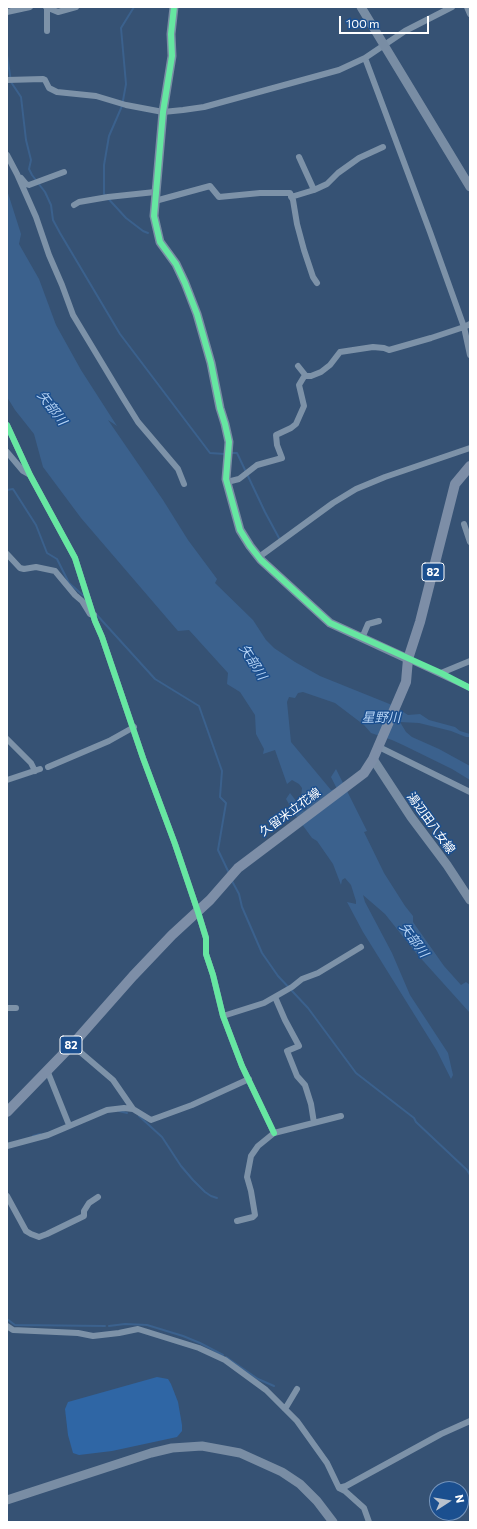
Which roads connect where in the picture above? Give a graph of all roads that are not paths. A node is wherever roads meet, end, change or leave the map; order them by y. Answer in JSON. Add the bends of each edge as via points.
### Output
{"nodes":[{"id":1,"x":30,"y":7,"type":"edge"},
{"id":2,"x":47,"y":7,"type":"edge"},
{"id":3,"x":76,"y":7,"type":"edge"},
{"id":4,"x":174,"y":7,"type":"edge"},
{"id":5,"x":361,"y":7,"type":"edge"},
{"id":6,"x":452,"y":7,"type":"edge"},
{"id":7,"x":467,"y":7,"type":"edge"},
{"id":8,"x":7,"y":11,"type":"edge"},
{"id":9,"x":470,"y":14,"type":"edge"},
{"id":10,"x":47,"y":31,"type":"dead end"},
{"id":11,"x":384,"y":45,"type":"junction"},
{"id":12,"x":365,"y":58,"type":"junction"},
{"id":13,"x":7,"y":80,"type":"edge"},
{"id":14,"x":163,"y":112,"type":"junction"},
{"id":15,"x":384,"y":147,"type":"dead end"},
{"id":16,"x":7,"y":155,"type":"edge"},
{"id":17,"x":299,"y":157,"type":"dead end"},
{"id":18,"x":64,"y":172,"type":"dead end"},
{"id":19,"x":17,"y":174,"type":"junction"},
{"id":20,"x":470,"y":187,"type":"edge"},
{"id":21,"x":314,"y":190,"type":"junction"},
{"id":22,"x":155,"y":192,"type":"junction"},
{"id":23,"x":292,"y":197,"type":"junction"},
{"id":24,"x":155,"y":202,"type":"junction"},
{"id":25,"x":74,"y":205,"type":"dead end"},
{"id":26,"x":317,"y":283,"type":"dead end"},
{"id":27,"x":470,"y":324,"type":"edge"},
{"id":28,"x":464,"y":327,"type":"junction"},
{"id":29,"x":470,"y":354,"type":"edge"},
{"id":30,"x":298,"y":366,"type":"dead end"},
{"id":31,"x":305,"y":375,"type":"junction"},
{"id":32,"x":7,"y":425,"type":"edge"},
{"id":33,"x":470,"y":448,"type":"edge"},
{"id":34,"x":7,"y":452,"type":"edge"},
{"id":35,"x":470,"y":466,"type":"edge"},
{"id":36,"x":30,"y":475,"type":"junction"},
{"id":37,"x":227,"y":482,"type":"junction"},
{"id":38,"x":184,"y":484,"type":"dead end"},
{"id":39,"x":464,"y":524,"type":"dead end"},
{"id":40,"x":470,"y":542,"type":"edge"},
{"id":41,"x":7,"y":554,"type":"edge"},
{"id":42,"x":259,"y":557,"type":"junction"},
{"id":43,"x":94,"y":615,"type":"junction"},
{"id":44,"x":379,"y":621,"type":"dead end"},
{"id":45,"x":362,"y":638,"type":"junction"},
{"id":46,"x":408,"y":658,"type":"junction"},
{"id":47,"x":470,"y":661,"type":"edge"},
{"id":48,"x":441,"y":673,"type":"junction"},
{"id":49,"x":470,"y":688,"type":"edge"},
{"id":50,"x":134,"y":727,"type":"junction"},
{"id":51,"x":7,"y":739,"type":"edge"},
{"id":52,"x":379,"y":745,"type":"junction"},
{"id":53,"x":374,"y":760,"type":"junction"},
{"id":54,"x":48,"y":767,"type":"dead end"},
{"id":55,"x":7,"y":780,"type":"edge"},
{"id":56,"x":470,"y":792,"type":"edge"},
{"id":57,"x":470,"y":900,"type":"edge"},
{"id":58,"x":198,"y":912,"type":"junction"},
{"id":59,"x":361,"y":947,"type":"dead end"},
{"id":60,"x":275,"y":997,"type":"junction"},
{"id":61,"x":7,"y":1008,"type":"edge"},
{"id":62,"x":16,"y":1008,"type":"dead end"},
{"id":63,"x":223,"y":1016,"type":"junction"},
{"id":64,"x":72,"y":1045,"type":"junction"},
{"id":65,"x":47,"y":1070,"type":"junction"},
{"id":66,"x":249,"y":1079,"type":"junction"},
{"id":67,"x":133,"y":1109,"type":"junction"},
{"id":68,"x":7,"y":1112,"type":"edge"},
{"id":69,"x":341,"y":1116,"type":"dead end"},
{"id":70,"x":314,"y":1123,"type":"junction"},
{"id":71,"x":69,"y":1125,"type":"junction"},
{"id":72,"x":274,"y":1133,"type":"junction"},
{"id":73,"x":7,"y":1146,"type":"edge"},
{"id":74,"x":7,"y":1196,"type":"edge"},
{"id":75,"x":98,"y":1197,"type":"dead end"},
{"id":76,"x":237,"y":1221,"type":"dead end"},
{"id":77,"x":7,"y":1326,"type":"edge"},
{"id":78,"x":298,"y":1388,"type":"dead end"},
{"id":79,"x":285,"y":1409,"type":"junction"},
{"id":80,"x":470,"y":1421,"type":"edge"},
{"id":81,"x":346,"y":1488,"type":"junction"},
{"id":82,"x":7,"y":1500,"type":"edge"},
{"id":83,"x":333,"y":1522,"type":"edge"},
{"id":84,"x":369,"y":1522,"type":"edge"}],
"edges":[{"from":1,"to":8,"type":"street"},
{"from":2,"to":3,"type":"street","via":[[58,12]]},
{"from":2,"to":10,"type":"street"},
{"from":4,"to":14,"type":"street","via":[[172,56]]},
{"from":5,"to":11,"type":"street"},
{"from":6,"to":11,"type":"street"},
{"from":7,"to":9,"type":"street"},
{"from":11,"to":12,"type":"street"},
{"from":11,"to":20,"type":"street"},
{"from":12,"to":14,"type":"street","via":[[339,70],[204,106]]},
{"from":12,"to":28,"type":"street"},
{"from":13,"to":14,"type":"street","via":[[43,79],[49,88],[57,92],[96,96]]},
{"from":14,"to":22,"type":"street"},
{"from":15,"to":21,"type":"street","via":[[359,158],[327,184]]},
{"from":16,"to":19,"type":"street"},
{"from":17,"to":21,"type":"street"},
{"from":18,"to":19,"type":"street","via":[[29,185]]},
{"from":19,"to":38,"type":"street","via":[[73,315],[138,422],[178,469]]},
{"from":21,"to":23,"type":"street"},
{"from":22,"to":24,"type":"street"},
{"from":22,"to":25,"type":"street","via":[[94,199]]},
{"from":23,"to":24,"type":"street","via":[[290,193],[260,193],[219,197],[210,186]]},
{"from":23,"to":26,"type":"street","via":[[307,260]]},
{"from":24,"to":37,"type":"street","via":[[154,216],[160,242],[176,264],[185,283],[211,363],[229,442]]},
{"from":27,"to":28,"type":"street"},
{"from":28,"to":29,"type":"street"},
{"from":28,"to":31,"type":"street","via":[[389,350],[373,347],[340,352],[321,372],[311,376]]},
{"from":30,"to":31,"type":"street"},
{"from":31,"to":37,"type":"street","via":[[299,385],[304,406],[296,424],[276,435],[282,458],[257,465],[239,479]]},
{"from":32,"to":36,"type":"street"},
{"from":33,"to":42,"type":"street","via":[[356,489]]},
{"from":34,"to":36,"type":"street","via":[[23,471]]},
{"from":35,"to":46,"type":"main road","name":"久留米立花線","number":"82","via":[[455,484],[420,622]]},
{"from":36,"to":43,"type":"street","via":[[75,558]]},
{"from":37,"to":42,"type":"street","via":[[240,530]]},
{"from":39,"to":40,"type":"street"},
{"from":41,"to":43,"type":"street","via":[[20,568],[36,567],[55,571],[82,601],[90,614]]},
{"from":42,"to":45,"type":"street","via":[[330,623]]},
{"from":43,"to":50,"type":"street"},
{"from":44,"to":45,"type":"street","via":[[368,624]]},
{"from":45,"to":46,"type":"street"},
{"from":46,"to":48,"type":"street"},
{"from":46,"to":52,"type":"main road","name":"久留米立花線","number":"82","via":[[406,682]]},
{"from":47,"to":48,"type":"street"},
{"from":48,"to":49,"type":"street"},
{"from":50,"to":54,"type":"street","via":[[109,741]]},
{"from":50,"to":58,"type":"street"},
{"from":51,"to":55,"type":"street","via":[[38,770]]},
{"from":52,"to":53,"type":"main road","name":"久留米立花線","number":"82"},
{"from":52,"to":56,"type":"street"},
{"from":53,"to":57,"type":"street","name":"湯辺田八女線"},
{"from":53,"to":58,"type":"main road","name":"久留米立花線","number":"82","via":[[351,784],[238,868]]},
{"from":58,"to":63,"type":"street","via":[[206,938],[206,954]]},
{"from":58,"to":64,"type":"main road","name":"久留米立花線","number":"82","via":[[133,976]]},
{"from":59,"to":60,"type":"street"},
{"from":60,"to":63,"type":"street"},
{"from":60,"to":70,"type":"street","via":[[299,1046],[287,1051],[297,1076],[305,1085]]},
{"from":61,"to":62,"type":"street"},
{"from":63,"to":66,"type":"street"},
{"from":64,"to":65,"type":"main road","name":"久留米立花線","number":"82"},
{"from":64,"to":67,"type":"street","via":[[113,1080]]},
{"from":65,"to":68,"type":"main road","name":"久留米立花線","number":"82"},
{"from":65,"to":71,"type":"street"},
{"from":66,"to":67,"type":"street","via":[[151,1120]]},
{"from":66,"to":72,"type":"street"},
{"from":67,"to":71,"type":"street","via":[[112,1109]]},
{"from":69,"to":70,"type":"street"},
{"from":70,"to":72,"type":"street"},
{"from":71,"to":73,"type":"street"},
{"from":72,"to":76,"type":"street","via":[[258,1146],[251,1156],[247,1177],[255,1215]]},
{"from":74,"to":75,"type":"street","via":[[26,1231],[39,1237],[84,1216],[89,1203]]},
{"from":77,"to":79,"type":"street","via":[[13,1330],[93,1336],[138,1329],[155,1333],[225,1360],[266,1390]]},
{"from":78,"to":79,"type":"street"},
{"from":79,"to":81,"type":"street","via":[[297,1421],[327,1463],[339,1488]]},
{"from":80,"to":81,"type":"street","via":[[441,1434]]},
{"from":81,"to":84,"type":"street","via":[[364,1508]]},
{"from":82,"to":83,"type":"street","via":[[151,1453],[172,1448],[202,1446],[240,1453],[282,1472],[300,1484]]}]}
